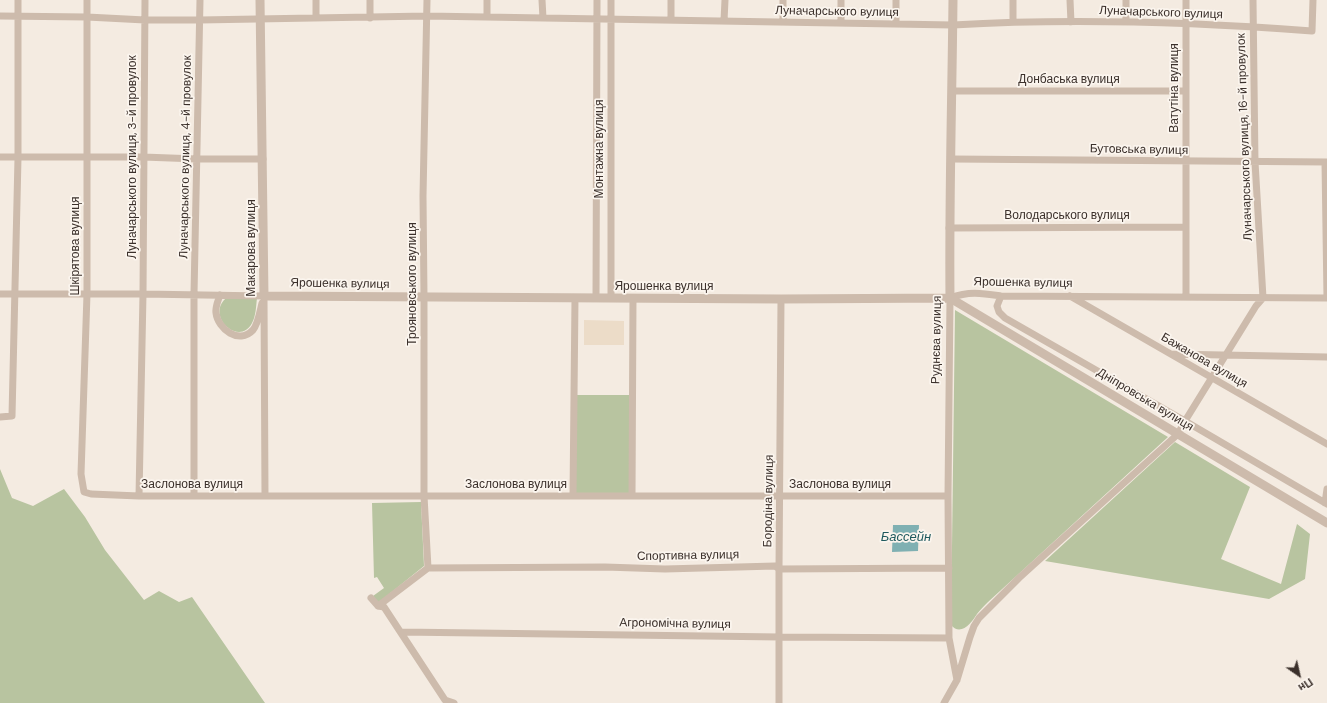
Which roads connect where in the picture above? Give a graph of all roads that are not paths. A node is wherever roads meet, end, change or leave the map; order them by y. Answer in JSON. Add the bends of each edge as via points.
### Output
{"nodes":[{"id":1,"x":18,"y":0,"type":"edge"},
{"id":2,"x":87,"y":0,"type":"edge"},
{"id":3,"x":145,"y":0,"type":"edge"},
{"id":4,"x":200,"y":0,"type":"edge"},
{"id":5,"x":260,"y":0,"type":"edge"},
{"id":6,"x":316,"y":0,"type":"edge"},
{"id":7,"x":370,"y":0,"type":"edge"},
{"id":8,"x":427,"y":0,"type":"edge"},
{"id":9,"x":487,"y":0,"type":"edge"},
{"id":10,"x":542,"y":0,"type":"edge"},
{"id":11,"x":597,"y":0,"type":"edge"},
{"id":12,"x":611,"y":0,"type":"edge"},
{"id":13,"x":671,"y":0,"type":"edge"},
{"id":14,"x":724,"y":0,"type":"edge"},
{"id":15,"x":783,"y":0,"type":"edge"},
{"id":16,"x":841,"y":0,"type":"edge"},
{"id":17,"x":896,"y":0,"type":"edge"},
{"id":18,"x":953,"y":0,"type":"edge"},
{"id":19,"x":1013,"y":0,"type":"edge"},
{"id":20,"x":1070,"y":0,"type":"edge"},
{"id":21,"x":1126,"y":0,"type":"edge"},
{"id":22,"x":1186,"y":0,"type":"edge"},
{"id":23,"x":1253,"y":0,"type":"edge"},
{"id":24,"x":1313,"y":0,"type":"edge"},
{"id":25,"x":0,"y":16,"type":"edge"},
{"id":26,"x":18,"y":16,"type":"junction"},
{"id":27,"x":427,"y":16,"type":"junction"},
{"id":28,"x":87,"y":17,"type":"junction"},
{"id":29,"x":487,"y":17,"type":"junction"},
{"id":30,"x":316,"y":18,"type":"junction"},
{"id":31,"x":370,"y":18,"type":"junction"},
{"id":32,"x":543,"y":18,"type":"junction"},
{"id":33,"x":597,"y":18,"type":"junction"},
{"id":34,"x":261,"y":19,"type":"junction"},
{"id":35,"x":611,"y":19,"type":"junction"},
{"id":36,"x":145,"y":20,"type":"junction"},
{"id":37,"x":200,"y":20,"type":"junction"},
{"id":38,"x":671,"y":20,"type":"junction"},
{"id":39,"x":724,"y":21,"type":"junction"},
{"id":40,"x":782,"y":22,"type":"junction"},
{"id":41,"x":1013,"y":22,"type":"junction"},
{"id":42,"x":1071,"y":22,"type":"junction"},
{"id":43,"x":1126,"y":22,"type":"junction"},
{"id":44,"x":841,"y":23,"type":"junction"},
{"id":45,"x":896,"y":24,"type":"junction"},
{"id":46,"x":1186,"y":24,"type":"junction"},
{"id":47,"x":953,"y":25,"type":"junction"},
{"id":48,"x":1253,"y":26,"type":"junction"},
{"id":49,"x":952,"y":91,"type":"junction"},
{"id":50,"x":1186,"y":91,"type":"junction"},
{"id":51,"x":0,"y":157,"type":"edge"},
{"id":52,"x":88,"y":157,"type":"junction"},
{"id":53,"x":143,"y":157,"type":"junction"},
{"id":54,"x":18,"y":158,"type":"junction"},
{"id":55,"x":197,"y":159,"type":"junction"},
{"id":56,"x":263,"y":159,"type":"junction"},
{"id":57,"x":952,"y":159,"type":"junction"},
{"id":58,"x":1186,"y":161,"type":"junction"},
{"id":59,"x":1255,"y":162,"type":"junction"},
{"id":60,"x":1326,"y":162,"type":"edge"},
{"id":61,"x":1186,"y":227,"type":"junction"},
{"id":62,"x":949,"y":228,"type":"junction"},
{"id":63,"x":0,"y":294,"type":"edge"},
{"id":64,"x":15,"y":294,"type":"junction"},
{"id":65,"x":87,"y":294,"type":"junction"},
{"id":66,"x":143,"y":294,"type":"junction"},
{"id":67,"x":194,"y":294,"type":"junction"},
{"id":68,"x":220,"y":295,"type":"junction"},
{"id":69,"x":264,"y":296,"type":"junction"},
{"id":70,"x":1001,"y":296,"type":"junction"},
{"id":71,"x":1069,"y":296,"type":"junction"},
{"id":72,"x":1186,"y":297,"type":"junction"},
{"id":73,"x":424,"y":298,"type":"junction"},
{"id":74,"x":575,"y":298,"type":"junction"},
{"id":75,"x":596,"y":298,"type":"junction"},
{"id":76,"x":611,"y":298,"type":"junction"},
{"id":77,"x":633,"y":298,"type":"junction"},
{"id":78,"x":950,"y":298,"type":"junction"},
{"id":79,"x":1263,"y":298,"type":"junction"},
{"id":80,"x":1327,"y":298,"type":"edge"},
{"id":81,"x":781,"y":299,"type":"junction"},
{"id":82,"x":1170,"y":354,"type":"junction"},
{"id":83,"x":1226,"y":354,"type":"junction"},
{"id":84,"x":1327,"y":357,"type":"edge"},
{"id":85,"x":1211,"y":378,"type":"junction"},
{"id":86,"x":0,"y":417,"type":"edge"},
{"id":87,"x":1185,"y":420,"type":"junction"},
{"id":88,"x":1178,"y":434,"type":"junction"},
{"id":89,"x":1327,"y":444,"type":"edge"},
{"id":90,"x":1327,"y":489,"type":"edge"},
{"id":91,"x":84,"y":492,"type":"joint"},
{"id":92,"x":139,"y":496,"type":"junction"},
{"id":93,"x":194,"y":496,"type":"junction"},
{"id":94,"x":265,"y":496,"type":"junction"},
{"id":95,"x":424,"y":496,"type":"junction"},
{"id":96,"x":573,"y":496,"type":"junction"},
{"id":97,"x":632,"y":496,"type":"junction"},
{"id":98,"x":780,"y":496,"type":"junction"},
{"id":99,"x":948,"y":496,"type":"junction"},
{"id":100,"x":1326,"y":503,"type":"edge"},
{"id":101,"x":1327,"y":523,"type":"edge"},
{"id":102,"x":428,"y":568,"type":"junction"},
{"id":103,"x":948,"y":568,"type":"junction"},
{"id":104,"x":779,"y":569,"type":"junction"},
{"id":105,"x":371,"y":598,"type":"dead end"},
{"id":106,"x":378,"y":606,"type":"junction"},
{"id":107,"x":401,"y":632,"type":"junction"},
{"id":108,"x":780,"y":637,"type":"junction"},
{"id":109,"x":949,"y":638,"type":"junction"},
{"id":110,"x":957,"y":680,"type":"junction"},
{"id":111,"x":454,"y":703,"type":"edge"},
{"id":112,"x":780,"y":703,"type":"edge"},
{"id":113,"x":944,"y":703,"type":"edge"}],
"edges":[{"from":1,"to":26,"type":"street"},
{"from":2,"to":28,"type":"street","name":"Шкірятова вулиця"},
{"from":3,"to":36,"type":"street","name":"Луначарського вулиця, 3-й провулок"},
{"from":4,"to":37,"type":"street","name":"Луначарського вулиця, 4-й провулок"},
{"from":5,"to":34,"type":"street","name":"Макарова вулиця"},
{"from":6,"to":30,"type":"street"},
{"from":7,"to":31,"type":"street"},
{"from":8,"to":27,"type":"street","name":"Трояновського вулиця"},
{"from":9,"to":29,"type":"street"},
{"from":10,"to":32,"type":"street"},
{"from":11,"to":33,"type":"street","name":"Монтажна вулиця"},
{"from":12,"to":35,"type":"street","name":"Монтажна вулиця"},
{"from":13,"to":38,"type":"street"},
{"from":14,"to":39,"type":"street"},
{"from":15,"to":40,"type":"street"},
{"from":16,"to":44,"type":"street"},
{"from":17,"to":45,"type":"street"},
{"from":18,"to":47,"type":"street","name":"Руднєва вулиця"},
{"from":19,"to":41,"type":"street"},
{"from":20,"to":42,"type":"street"},
{"from":21,"to":43,"type":"street"},
{"from":22,"to":46,"type":"street","name":"Ватутіна вулиця"},
{"from":23,"to":48,"type":"street","name":"Луначарського вулиця, 16-й провулок"},
{"from":24,"to":48,"type":"street","name":"Луначарського вулиця","via":[[1312,31]]},
{"from":25,"to":26,"type":"street","name":"Луначарського вулиця"},
{"from":26,"to":28,"type":"street","name":"Луначарського вулиця"},
{"from":26,"to":54,"type":"street"},
{"from":27,"to":29,"type":"street","name":"Луначарського вулиця"},
{"from":27,"to":31,"type":"street","name":"Луначарського вулиця"},
{"from":27,"to":73,"type":"street","name":"Трояновського вулиця","via":[[423,196]]},
{"from":28,"to":36,"type":"street","name":"Луначарського вулиця"},
{"from":28,"to":52,"type":"street","name":"Шкірятова вулиця"},
{"from":29,"to":32,"type":"street","name":"Луначарського вулиця"},
{"from":30,"to":31,"type":"street","name":"Луначарського вулиця"},
{"from":30,"to":34,"type":"street","name":"Луначарського вулиця"},
{"from":32,"to":33,"type":"street","name":"Луначарського вулиця"},
{"from":33,"to":35,"type":"street","name":"Луначарського вулиця"},
{"from":33,"to":75,"type":"street","name":"Монтажна вулиця","via":[[594,47]]},
{"from":34,"to":37,"type":"street","name":"Луначарського вулиця"},
{"from":34,"to":56,"type":"street","name":"Макарова вулиця"},
{"from":35,"to":38,"type":"street","name":"Луначарського вулиця"},
{"from":35,"to":76,"type":"street","name":"Монтажна вулиця"},
{"from":36,"to":37,"type":"street","name":"Луначарського вулиця"},
{"from":36,"to":53,"type":"street","name":"Луначарського вулиця, 3-й провулок"},
{"from":37,"to":55,"type":"street","name":"Луначарського вулиця, 4-й провулок"},
{"from":38,"to":39,"type":"street","name":"Луначарського вулиця"},
{"from":39,"to":40,"type":"street","name":"Луначарського вулиця"},
{"from":40,"to":44,"type":"street","name":"Луначарського вулиця"},
{"from":41,"to":42,"type":"street","name":"Луначарського вулиця"},
{"from":41,"to":47,"type":"street","name":"Луначарського вулиця"},
{"from":42,"to":43,"type":"street","name":"Луначарського вулиця"},
{"from":43,"to":46,"type":"street","name":"Луначарського вулиця"},
{"from":44,"to":45,"type":"street","name":"Луначарського вулиця"},
{"from":45,"to":47,"type":"street","name":"Луначарського вулиця"},
{"from":46,"to":48,"type":"street","name":"Луначарського вулиця"},
{"from":46,"to":50,"type":"street","name":"Ватутіна вулиця"},
{"from":47,"to":49,"type":"street","name":"Руднєва вулиця"},
{"from":48,"to":59,"type":"street","name":"Луначарського вулиця, 16-й провулок"},
{"from":49,"to":50,"type":"street","name":"Донбаська вулиця"},
{"from":49,"to":57,"type":"street","name":"Руднєва вулиця"},
{"from":50,"to":58,"type":"street","name":"Ватутіна вулиця"},
{"from":51,"to":54,"type":"street"},
{"from":52,"to":53,"type":"street"},
{"from":52,"to":54,"type":"street"},
{"from":52,"to":65,"type":"street","name":"Шкірятова вулиця"},
{"from":53,"to":55,"type":"street"},
{"from":53,"to":66,"type":"street","name":"Луначарського вулиця, 3-й провулок"},
{"from":54,"to":64,"type":"street"},
{"from":55,"to":56,"type":"street"},
{"from":55,"to":67,"type":"street","name":"Луначарського вулиця, 4-й провулок"},
{"from":56,"to":69,"type":"street","name":"Макарова вулиця"},
{"from":57,"to":58,"type":"street","name":"Бутовська вулиця"},
{"from":57,"to":62,"type":"street","name":"Руднєва вулиця"},
{"from":58,"to":59,"type":"street","name":"Бутовська вулиця"},
{"from":58,"to":61,"type":"street","name":"Ватутіна вулиця"},
{"from":59,"to":60,"type":"street","name":"Бутовська вулиця"},
{"from":59,"to":79,"type":"street","name":"Луначарського вулиця, 16-й провулок"},
{"from":60,"to":80,"type":"street"},
{"from":61,"to":62,"type":"street","name":"Володарського вулиця"},
{"from":61,"to":72,"type":"street","name":"Ватутіна вулиця"},
{"from":62,"to":78,"type":"street","name":"Руднєва вулиця"},
{"from":63,"to":64,"type":"street","name":"Ярошенка вулиця"},
{"from":64,"to":65,"type":"street","name":"Ярошенка вулиця"},
{"from":64,"to":86,"type":"street","via":[[12,416]]},
{"from":65,"to":66,"type":"street","name":"Ярошенка вулиця"},
{"from":65,"to":91,"type":"street","name":"Шкірятова вулиця","via":[[81,474]]},
{"from":66,"to":67,"type":"street","name":"Ярошенка вулиця"},
{"from":66,"to":92,"type":"street","name":"Луначарського вулиця, 3-й провулок"},
{"from":67,"to":68,"type":"street","name":"Ярошенка вулиця"},
{"from":67,"to":93,"type":"street","name":"Луначарського вулиця, 4-й провулок"},
{"from":68,"to":69,"type":"street","name":"Ярошенка вулиця"},
{"from":68,"to":69,"type":"street","via":[[216,309],[219,322],[227,332],[238,336],[254,329]]},
{"from":69,"to":73,"type":"street","name":"Ярошенка вулиця"},
{"from":69,"to":94,"type":"street","name":"Макарова вулиця"},
{"from":70,"to":71,"type":"street","name":"Ярошенка вулиця"},
{"from":70,"to":78,"type":"street","name":"Ярошенка вулиця","via":[[965,293]]},
{"from":70,"to":87,"type":"street","name":"Дніпровська вулиця","via":[[997,306],[1005,318]]},
{"from":71,"to":72,"type":"street","name":"Ярошенка вулиця"},
{"from":71,"to":82,"type":"street","name":"Бажанова вулиця"},
{"from":72,"to":79,"type":"street","name":"Ярошенка вулиця"},
{"from":73,"to":74,"type":"street","name":"Ярошенка вулиця"},
{"from":73,"to":95,"type":"street","name":"Трояновського вулиця"},
{"from":74,"to":75,"type":"street","name":"Ярошенка вулиця"},
{"from":74,"to":96,"type":"street"},
{"from":75,"to":76,"type":"street","name":"Ярошенка вулиця"},
{"from":76,"to":77,"type":"street","name":"Ярошенка вулиця"},
{"from":77,"to":81,"type":"street","name":"Ярошенка вулиця"},
{"from":77,"to":97,"type":"street"},
{"from":78,"to":81,"type":"street","name":"Ярошенка вулиця"},
{"from":78,"to":88,"type":"street","name":"Дніпровська вулиця"},
{"from":78,"to":99,"type":"street","name":"Руднєва вулиця"},
{"from":79,"to":80,"type":"street","name":"Ярошенка вулиця"},
{"from":79,"to":83,"type":"street"},
{"from":81,"to":98,"type":"street","name":"Бородіна вулиця"},
{"from":82,"to":83,"type":"street"},
{"from":82,"to":85,"type":"street","name":"Бажанова вулиця"},
{"from":83,"to":84,"type":"street"},
{"from":83,"to":85,"type":"street"},
{"from":85,"to":87,"type":"street"},
{"from":85,"to":89,"type":"street","name":"Бажанова вулиця"},
{"from":87,"to":88,"type":"street"},
{"from":87,"to":100,"type":"street","name":"Дніпровська вулиця"},
{"from":88,"to":101,"type":"street","name":"Дніпровська вулиця"},
{"from":88,"to":110,"type":"street","via":[[984,612],[974,626]]},
{"from":90,"to":100,"type":"street"},
{"from":91,"to":92,"type":"street","name":"Заслонова вулиця"},
{"from":92,"to":93,"type":"street","name":"Заслонова вулиця"},
{"from":93,"to":94,"type":"street","name":"Заслонова вулиця"},
{"from":94,"to":95,"type":"street","name":"Заслонова вулиця"},
{"from":95,"to":96,"type":"street","name":"Заслонова вулиця"},
{"from":95,"to":102,"type":"street","name":"Трояновського вулиця"},
{"from":96,"to":97,"type":"street","name":"Заслонова вулиця"},
{"from":97,"to":98,"type":"street","name":"Заслонова вулиця"},
{"from":98,"to":99,"type":"street","name":"Заслонова вулиця"},
{"from":98,"to":104,"type":"street","name":"Бородіна вулиця"},
{"from":99,"to":103,"type":"street","name":"Руднєва вулиця"},
{"from":102,"to":104,"type":"street","name":"Спортивна вулиця","via":[[665,569],[775,566]]},
{"from":102,"to":106,"type":"street"},
{"from":103,"to":104,"type":"street","name":"Спортивна вулиця"},
{"from":103,"to":109,"type":"street","name":"Руднєва вулиця"},
{"from":104,"to":108,"type":"street","name":"Бородіна вулиця"},
{"from":105,"to":106,"type":"street"},
{"from":106,"to":107,"type":"street","via":[[384,607]]},
{"from":107,"to":108,"type":"street","name":"Агрономічна вулиця"},
{"from":107,"to":111,"type":"street","via":[[445,700]]},
{"from":108,"to":109,"type":"street","name":"Агрономічна вулиця"},
{"from":108,"to":112,"type":"street","name":"Бородіна вулиця"},
{"from":109,"to":110,"type":"street","name":"Руднєва вулиця"},
{"from":110,"to":113,"type":"street"}]}
